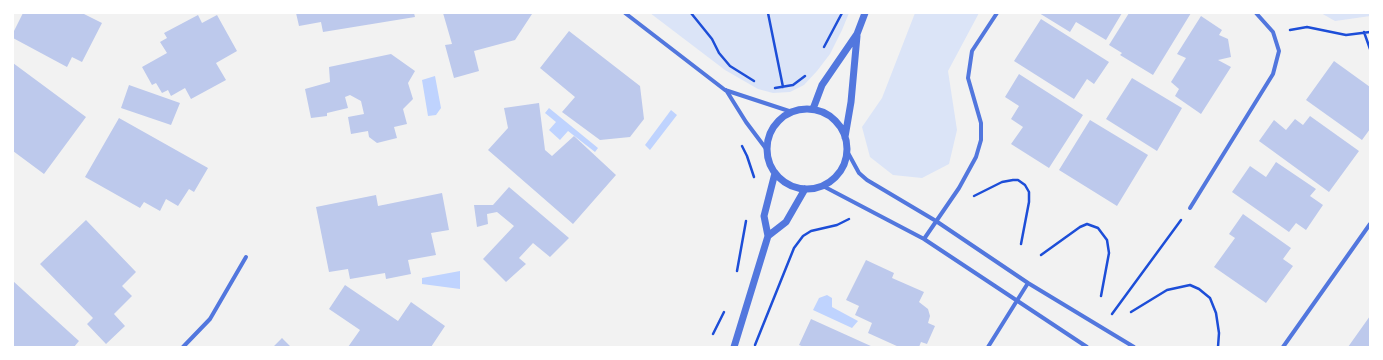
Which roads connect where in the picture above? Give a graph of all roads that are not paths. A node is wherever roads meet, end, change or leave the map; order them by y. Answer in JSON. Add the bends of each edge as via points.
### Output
{"nodes":[{"id":1,"x":625,"y":13,"type":"edge"},
{"id":2,"x":865,"y":13,"type":"edge"},
{"id":3,"x":997,"y":13,"type":"edge"},
{"id":4,"x":1256,"y":13,"type":"edge"},
{"id":5,"x":857,"y":34,"type":"junction"},
{"id":6,"x":726,"y":90,"type":"junction"},
{"id":7,"x":813,"y":110,"type":"junction"},
{"id":8,"x":792,"y":112,"type":"junction"},
{"id":9,"x":845,"y":137,"type":"junction"},
{"id":10,"x":767,"y":150,"type":"junction"},
{"id":11,"x":847,"y":151,"type":"junction"},
{"id":12,"x":775,"y":173,"type":"junction"},
{"id":13,"x":823,"y":186,"type":"junction"},
{"id":14,"x":805,"y":189,"type":"junction"},
{"id":15,"x":1190,"y":208,"type":"road end"},
{"id":16,"x":936,"y":221,"type":"junction"},
{"id":17,"x":1370,"y":224,"type":"edge"},
{"id":18,"x":768,"y":236,"type":"junction"},
{"id":19,"x":924,"y":239,"type":"junction"},
{"id":20,"x":246,"y":258,"type":"dead end"},
{"id":21,"x":1028,"y":283,"type":"junction"},
{"id":22,"x":1016,"y":301,"type":"junction"},
{"id":23,"x":182,"y":347,"type":"edge"},
{"id":24,"x":734,"y":347,"type":"edge"},
{"id":25,"x":988,"y":347,"type":"edge"},
{"id":26,"x":1087,"y":347,"type":"edge"},
{"id":27,"x":1134,"y":347,"type":"edge"},
{"id":28,"x":1283,"y":347,"type":"edge"}],
"edges":[{"from":1,"to":6,"type":"street"},
{"from":2,"to":5,"type":"street"},
{"from":3,"to":16,"type":"street","via":[[972,51],[968,78],[981,123],[981,140],[976,158]]},
{"from":4,"to":15,"type":"street","via":[[1273,32],[1278,51],[1273,74]]},
{"from":5,"to":7,"type":"street","via":[[822,86]]},
{"from":5,"to":9,"type":"street"},
{"from":6,"to":8,"type":"street"},
{"from":6,"to":10,"type":"street"},
{"from":7,"to":8,"type":"street"},
{"from":7,"to":9,"type":"street","via":[[833,119],[841,127]]},
{"from":8,"to":10,"type":"street","via":[[774,127]]},
{"from":9,"to":11,"type":"street"},
{"from":10,"to":12,"type":"street"},
{"from":11,"to":13,"type":"street","via":[[840,172]]},
{"from":11,"to":16,"type":"street","via":[[859,173],[867,180]]},
{"from":12,"to":14,"type":"street","via":[[788,184]]},
{"from":12,"to":18,"type":"street","via":[[764,216]]},
{"from":13,"to":14,"type":"street"},
{"from":13,"to":19,"type":"street"},
{"from":14,"to":18,"type":"street","via":[[786,222]]},
{"from":16,"to":19,"type":"street"},
{"from":16,"to":21,"type":"street"},
{"from":17,"to":28,"type":"street"},
{"from":18,"to":24,"type":"street"},
{"from":19,"to":22,"type":"street"},
{"from":20,"to":23,"type":"street","via":[[210,319]]},
{"from":21,"to":22,"type":"street"},
{"from":21,"to":27,"type":"street"},
{"from":22,"to":25,"type":"street"},
{"from":22,"to":26,"type":"street"}]}
